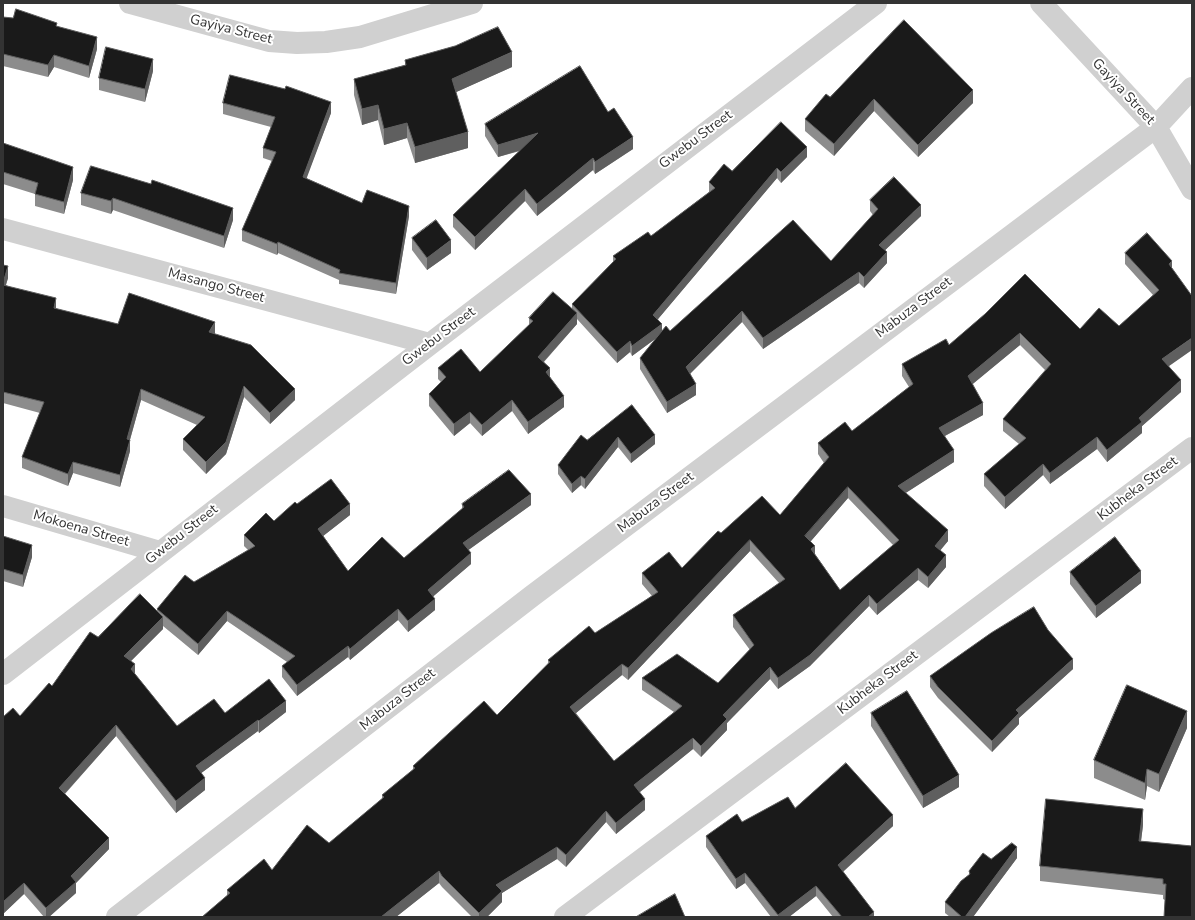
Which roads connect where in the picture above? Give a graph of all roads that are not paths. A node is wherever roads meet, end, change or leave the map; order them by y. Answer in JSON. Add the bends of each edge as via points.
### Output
{"nodes":[{"id":1,"x":130,"y":3,"type":"edge"},
{"id":2,"x":472,"y":3,"type":"edge"},
{"id":3,"x":876,"y":3,"type":"edge"},
{"id":4,"x":1041,"y":3,"type":"edge"},
{"id":5,"x":1192,"y":88,"type":"edge"},
{"id":6,"x":1156,"y":127,"type":"junction"},
{"id":7,"x":1192,"y":189,"type":"edge"},
{"id":8,"x":3,"y":229,"type":"edge"},
{"id":9,"x":430,"y":344,"type":"junction"},
{"id":10,"x":1192,"y":448,"type":"edge"},
{"id":11,"x":3,"y":506,"type":"edge"},
{"id":12,"x":160,"y":552,"type":"junction"},
{"id":13,"x":3,"y":674,"type":"edge"},
{"id":14,"x":117,"y":917,"type":"edge"},
{"id":15,"x":565,"y":917,"type":"edge"}],
"edges":[{"from":1,"to":2,"type":"street","name":"Gayiya Street","via":[[269,41],[297,43],[360,37]]},
{"from":3,"to":9,"type":"street","name":"Gwebu Street"},
{"from":4,"to":6,"type":"street","name":"Gayiya Street"},
{"from":5,"to":6,"type":"street","name":"Mabuza Street"},
{"from":6,"to":7,"type":"street","name":"Gayiya Street"},
{"from":6,"to":14,"type":"street","name":"Mabuza Street","via":[[539,591]]},
{"from":8,"to":9,"type":"street","name":"Masango Street"},
{"from":9,"to":12,"type":"street","name":"Gwebu Street"},
{"from":10,"to":15,"type":"street","name":"Kubheka Street"},
{"from":11,"to":12,"type":"street","name":"Mokoena Street"},
{"from":12,"to":13,"type":"street","name":"Gwebu Street"}]}
